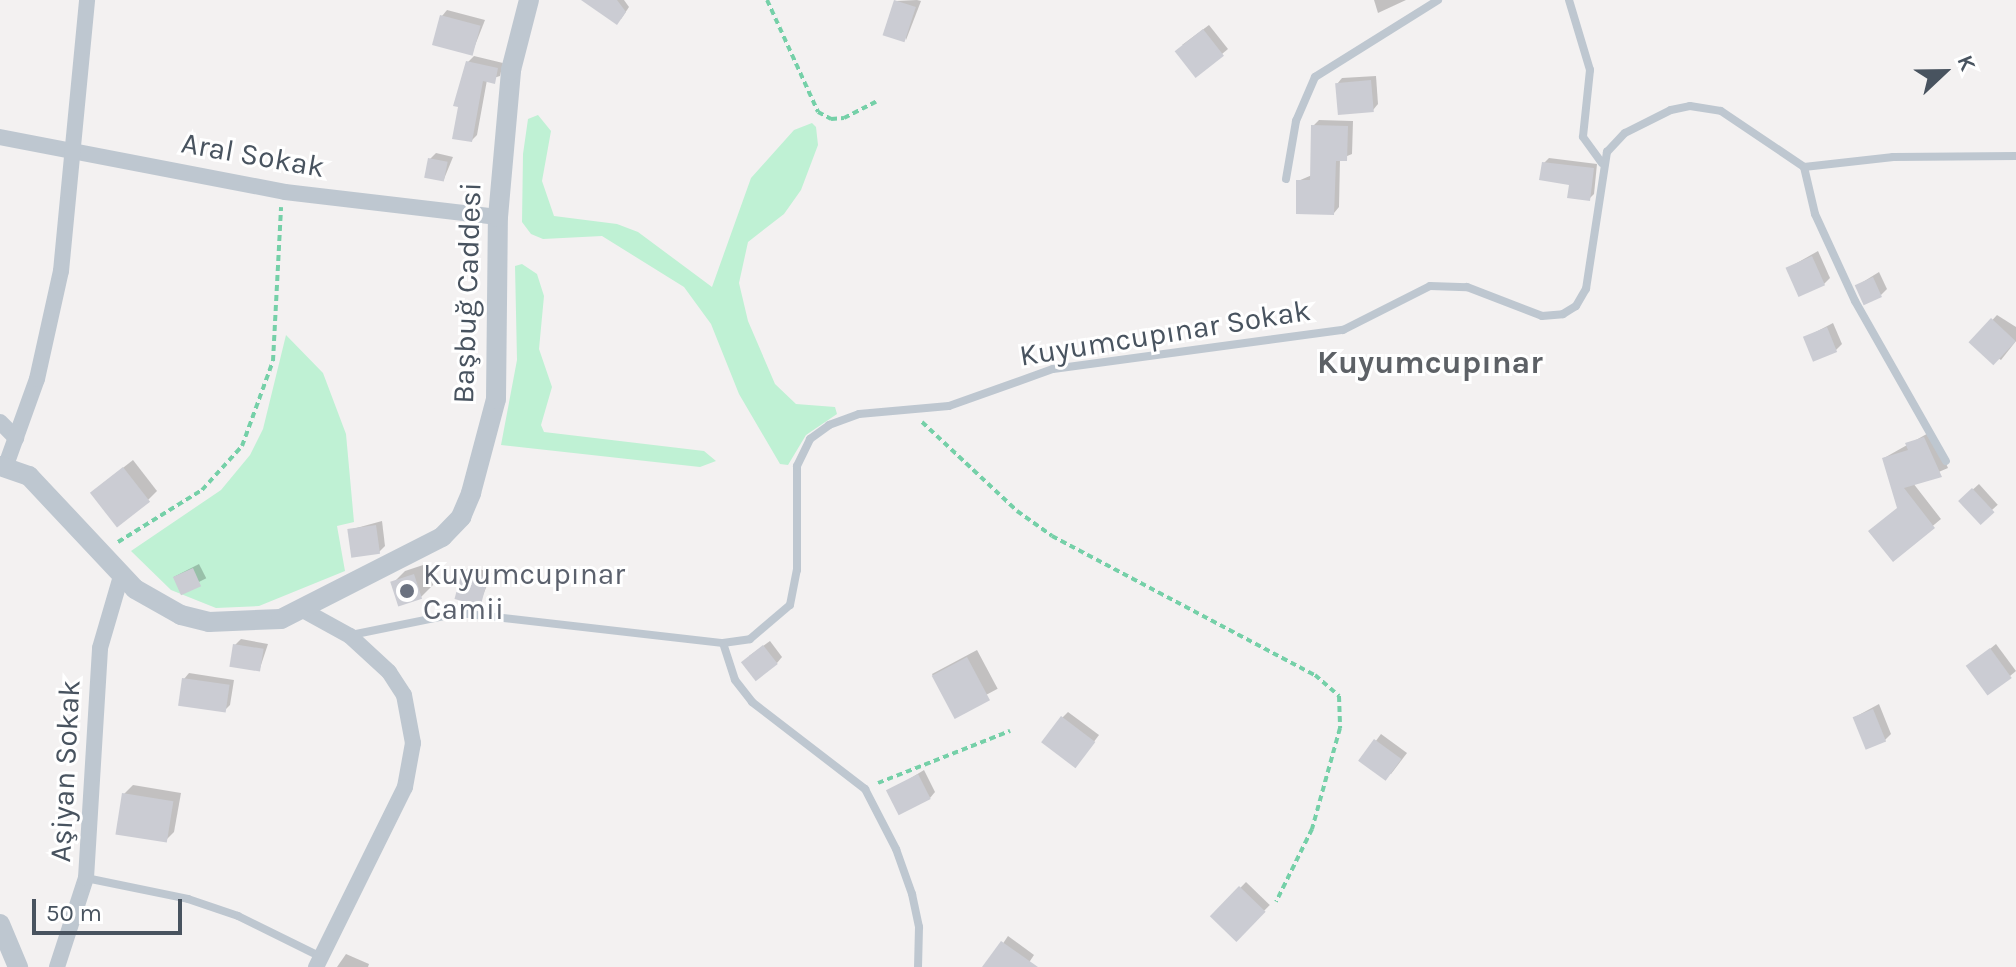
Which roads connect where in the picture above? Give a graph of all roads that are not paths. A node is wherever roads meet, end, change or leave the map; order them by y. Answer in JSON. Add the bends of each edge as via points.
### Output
{"nodes":[{"id":1,"x":87,"y":0,"type":"edge"},
{"id":2,"x":529,"y":0,"type":"edge"},
{"id":3,"x":1438,"y":0,"type":"edge"},
{"id":4,"x":1569,"y":0,"type":"edge"},
{"id":5,"x":0,"y":137,"type":"edge"},
{"id":6,"x":69,"y":150,"type":"junction"},
{"id":7,"x":2016,"y":156,"type":"edge"},
{"id":8,"x":1602,"y":163,"type":"junction"},
{"id":9,"x":1804,"y":167,"type":"junction"},
{"id":10,"x":1286,"y":179,"type":"dead end"},
{"id":11,"x":498,"y":217,"type":"junction"},
{"id":12,"x":0,"y":422,"type":"edge"},
{"id":13,"x":16,"y":438,"type":"junction"},
{"id":14,"x":1946,"y":461,"type":"dead end"},
{"id":15,"x":3,"y":465,"type":"edge"},
{"id":16,"x":121,"y":576,"type":"junction"},
{"id":17,"x":301,"y":609,"type":"junction"},
{"id":18,"x":350,"y":636,"type":"junction"},
{"id":19,"x":723,"y":643,"type":"junction"},
{"id":20,"x":86,"y":878,"type":"junction"},
{"id":21,"x":0,"y":924,"type":"edge"},
{"id":22,"x":318,"y":962,"type":"edge"},
{"id":23,"x":18,"y":967,"type":"edge"},
{"id":24,"x":57,"y":967,"type":"edge"},
{"id":25,"x":918,"y":967,"type":"edge"}],
"edges":[{"from":1,"to":6,"type":"street"},
{"from":2,"to":11,"type":"street","name":"Başbuğ Caddesi","via":[[511,70]]},
{"from":3,"to":10,"type":"lane","via":[[1315,77],[1296,121]]},
{"from":4,"to":8,"type":"lane","via":[[1590,70],[1583,137]]},
{"from":5,"to":6,"type":"street","name":"Aral Sokak"},
{"from":6,"to":11,"type":"street","name":"Aral Sokak","via":[[285,192]]},
{"from":6,"to":13,"type":"street","via":[[56,298]]},
{"from":7,"to":9,"type":"lane","via":[[1893,157]]},
{"from":8,"to":9,"type":"lane","via":[[1625,133],[1690,106],[1739,119]]},
{"from":8,"to":19,"type":"lane","name":"Kuyumcupınar Sokak","via":[[1586,289],[1576,306],[1563,314],[1542,316],[1467,287],[1430,286],[1343,330],[1053,369],[949,406],[845,417],[810,439],[797,466],[797,570],[790,605],[765,630]]},
{"from":9,"to":14,"type":"lane","via":[[1815,214],[1855,301]]},
{"from":11,"to":17,"type":"street","name":"Başbuğ Caddesi","via":[[496,399],[461,517],[424,549]]},
{"from":12,"to":13,"type":"street"},
{"from":13,"to":15,"type":"street"},
{"from":15,"to":16,"type":"street","name":"Başbuğ Caddesi","via":[[29,476]]},
{"from":16,"to":17,"type":"street","name":"Başbuğ Caddesi","via":[[158,604],[209,622],[259,623]]},
{"from":16,"to":20,"type":"street","name":"Aşiyan Sokak","via":[[100,648]]},
{"from":17,"to":18,"type":"street"},
{"from":18,"to":19,"type":"lane","name":"Kuyumcupınar Sokak","via":[[433,615],[492,614]]},
{"from":18,"to":22,"type":"street","via":[[389,672],[404,695],[413,743],[411,766]]},
{"from":19,"to":25,"type":"lane","via":[[735,680],[752,702],[865,789],[912,894],[919,927]]},
{"from":20,"to":22,"type":"lane","via":[[188,899],[238,916]]},
{"from":20,"to":24,"type":"street","name":"Aşiyan Sokak"},
{"from":21,"to":23,"type":"street"}]}
